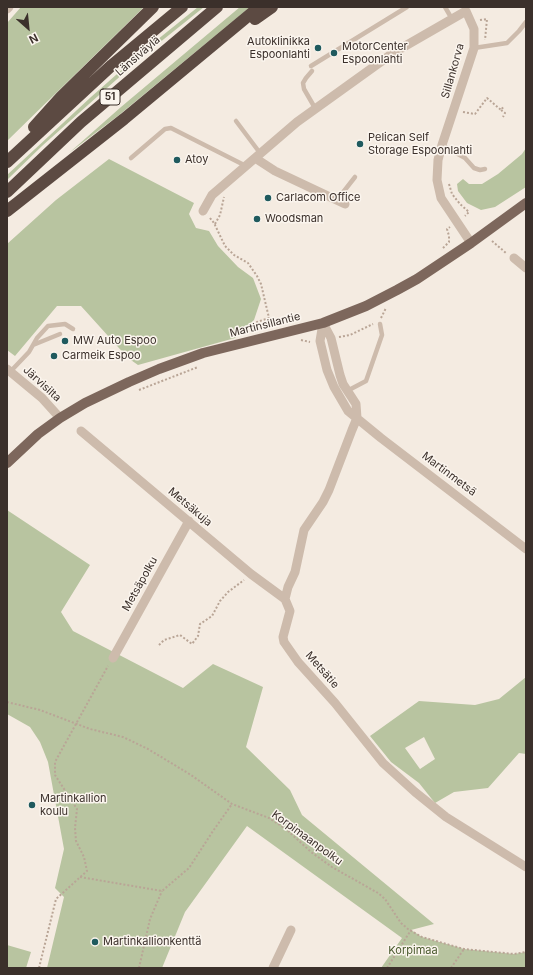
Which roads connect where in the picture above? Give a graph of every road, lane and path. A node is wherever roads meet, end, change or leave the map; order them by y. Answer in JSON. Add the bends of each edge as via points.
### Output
{"nodes":[{"id":1,"x":153,"y":7,"type":"edge"},
{"id":2,"x":182,"y":7,"type":"edge"},
{"id":3,"x":217,"y":7,"type":"edge"},
{"id":4,"x":260,"y":7,"type":"edge"},
{"id":5,"x":272,"y":7,"type":"edge"},
{"id":6,"x":407,"y":7,"type":"edge"},
{"id":7,"x":445,"y":7,"type":"edge"},
{"id":8,"x":470,"y":9,"type":"edge"},
{"id":9,"x":452,"y":19,"type":"junction"},
{"id":10,"x":471,"y":22,"type":"junction"},
{"id":11,"x":526,"y":22,"type":"edge"},
{"id":12,"x":218,"y":42,"type":"junction"},
{"id":13,"x":484,"y":46,"type":"junction"},
{"id":14,"x":474,"y":48,"type":"junction"},
{"id":15,"x":465,"y":105,"type":"dead end"},
{"id":16,"x":504,"y":106,"type":"dead end"},
{"id":17,"x":315,"y":108,"type":"junction"},
{"id":18,"x":501,"y":110,"type":"junction"},
{"id":19,"x":503,"y":117,"type":"dead end"},
{"id":20,"x":236,"y":121,"type":"dead end"},
{"id":21,"x":442,"y":145,"type":"junction"},
{"id":22,"x":258,"y":155,"type":"junction"},
{"id":23,"x":7,"y":157,"type":"edge"},
{"id":24,"x":131,"y":158,"type":"dead end"},
{"id":25,"x":7,"y":162,"type":"edge"},
{"id":26,"x":246,"y":166,"type":"junction"},
{"id":27,"x":485,"y":169,"type":"dead end"},
{"id":28,"x":355,"y":177,"type":"dead end"},
{"id":29,"x":448,"y":182,"type":"dead end"},
{"id":30,"x":7,"y":192,"type":"edge"},
{"id":31,"x":225,"y":194,"type":"dead end"},
{"id":32,"x":341,"y":202,"type":"joint"},
{"id":33,"x":526,"y":203,"type":"edge"},
{"id":34,"x":7,"y":211,"type":"edge"},
{"id":35,"x":203,"y":212,"type":"joint"},
{"id":36,"x":457,"y":222,"type":"junction"},
{"id":37,"x":215,"y":224,"type":"junction"},
{"id":38,"x":492,"y":241,"type":"dead end"},
{"id":39,"x":471,"y":243,"type":"junction"},
{"id":40,"x":441,"y":250,"type":"dead end"},
{"id":41,"x":514,"y":258,"type":"joint"},
{"id":42,"x":526,"y":268,"type":"edge"},
{"id":43,"x":323,"y":323,"type":"junction"},
{"id":44,"x":380,"y":324,"type":"dead end"},
{"id":45,"x":73,"y":329,"type":"dead end"},
{"id":46,"x":60,"y":334,"type":"dead end"},
{"id":47,"x":253,"y":341,"type":"junction"},
{"id":48,"x":33,"y":345,"type":"junction"},
{"id":49,"x":9,"y":371,"type":"edge"},
{"id":50,"x":347,"y":391,"type":"junction"},
{"id":51,"x":338,"y":396,"type":"junction"},
{"id":52,"x":60,"y":418,"type":"junction"},
{"id":53,"x":357,"y":418,"type":"junction"},
{"id":54,"x":81,"y":431,"type":"dead end"},
{"id":55,"x":7,"y":463,"type":"edge"},
{"id":56,"x":189,"y":522,"type":"junction"},
{"id":57,"x":526,"y":549,"type":"edge"},
{"id":58,"x":251,"y":574,"type":"junction"},
{"id":59,"x":285,"y":599,"type":"junction"},
{"id":60,"x":158,"y":645,"type":"dead end"},
{"id":61,"x":113,"y":658,"type":"joint"},
{"id":62,"x":7,"y":702,"type":"edge"},
{"id":63,"x":77,"y":724,"type":"junction"},
{"id":64,"x":232,"y":804,"type":"junction"},
{"id":65,"x":526,"y":867,"type":"edge"},
{"id":66,"x":80,"y":877,"type":"junction"},
{"id":67,"x":162,"y":891,"type":"junction"},
{"id":68,"x":291,"y":930,"type":"dead end"},
{"id":69,"x":411,"y":930,"type":"junction"},
{"id":70,"x":464,"y":949,"type":"junction"},
{"id":71,"x":526,"y":952,"type":"edge"},
{"id":72,"x":39,"y":968,"type":"edge"},
{"id":73,"x":139,"y":968,"type":"edge"},
{"id":74,"x":273,"y":968,"type":"edge"},
{"id":75,"x":387,"y":968,"type":"edge"},
{"id":76,"x":451,"y":968,"type":"edge"}],
"edges":[{"from":1,"to":23,"type":"highway","via":[[61,97]]},
{"from":2,"to":25,"type":"highway","name":"Länsiväylä","number":"51","via":[[112,65]]},
{"from":3,"to":30,"type":"highway","name":"Länsiväylä","number":"51","via":[[81,122]]},
{"from":4,"to":12,"type":"highway"},
{"from":5,"to":12,"type":"highway"},
{"from":6,"to":17,"type":"lane","via":[[311,69],[303,83]]},
{"from":7,"to":9,"type":"lane"},
{"from":8,"to":9,"type":"street","name":"Sillankorva"},
{"from":8,"to":10,"type":"street","name":"Sillankorva"},
{"from":9,"to":17,"type":"street","name":"Sillankorva","via":[[393,53]]},
{"from":10,"to":13,"type":"path","via":[[487,19]]},
{"from":10,"to":14,"type":"street","name":"Sillankorva","via":[[474,30]]},
{"from":11,"to":13,"type":"lane","via":[[507,43]]},
{"from":12,"to":34,"type":"highway"},
{"from":13,"to":14,"type":"lane"},
{"from":14,"to":21,"type":"street","name":"Sillankorva"},
{"from":15,"to":18,"type":"path","via":[[462,112],[475,114],[487,98]]},
{"from":16,"to":18,"type":"path"},
{"from":17,"to":22,"type":"street","name":"Sillankorva"},
{"from":18,"to":19,"type":"path","via":[[505,113]]},
{"from":20,"to":22,"type":"lane"},
{"from":21,"to":27,"type":"lane","via":[[465,158],[474,168]]},
{"from":21,"to":36,"type":"street","name":"Sillankorva","via":[[437,180],[441,198]]},
{"from":22,"to":26,"type":"street","name":"Sillankorva"},
{"from":22,"to":32,"type":"street","via":[[275,171]]},
{"from":24,"to":26,"type":"lane","via":[[165,129],[171,128]]},
{"from":26,"to":35,"type":"street","name":"Sillankorva","via":[[212,195]]},
{"from":28,"to":32,"type":"lane"},
{"from":29,"to":36,"type":"path","via":[[452,194],[469,212]]},
{"from":31,"to":37,"type":"path"},
{"from":33,"to":39,"type":"main road","name":"Martinsillantie"},
{"from":35,"to":37,"type":"path"},
{"from":36,"to":39,"type":"street","name":"Sillankorva"},
{"from":36,"to":40,"type":"path","via":[[447,229],[448,242]]},
{"from":37,"to":47,"type":"path","via":[[225,246],[248,263],[261,284],[269,318],[257,322]]},
{"from":38,"to":41,"type":"path"},
{"from":39,"to":43,"type":"main road","name":"Martinsillantie","via":[[397,290]]},
{"from":41,"to":42,"type":"street"},
{"from":43,"to":47,"type":"main road","name":"Martinsillantie"},
{"from":43,"to":50,"type":"street","via":[[331,338],[340,375]]},
{"from":43,"to":51,"type":"street","name":"Martinmetsä","via":[[320,342],[327,370]]},
{"from":44,"to":50,"type":"lane","via":[[382,335],[366,381]]},
{"from":45,"to":48,"type":"lane","via":[[65,324],[48,326]]},
{"from":46,"to":48,"type":"lane"},
{"from":47,"to":52,"type":"main road","name":"Martinsillantie","via":[[204,353],[159,369],[85,403]]},
{"from":48,"to":49,"type":"lane"},
{"from":49,"to":52,"type":"street","name":"Järvisilta","via":[[42,398]]},
{"from":50,"to":51,"type":"lane"},
{"from":50,"to":53,"type":"street","via":[[356,404]]},
{"from":51,"to":53,"type":"street","name":"Martinmetsä","via":[[348,411]]},
{"from":52,"to":55,"type":"main road","name":"Martinsillantie","via":[[38,434]]},
{"from":53,"to":57,"type":"street","name":"Martinmetsä"},
{"from":53,"to":59,"type":"street","name":"Metsätie","via":[[329,490],[304,530],[295,572]]},
{"from":54,"to":56,"type":"street","name":"Metsäkuja"},
{"from":56,"to":58,"type":"street","name":"Metsäkuja"},
{"from":56,"to":61,"type":"street","name":"Metsäpolku"},
{"from":58,"to":59,"type":"street","name":"Metsäkuja"},
{"from":58,"to":60,"type":"path","via":[[228,592],[212,616],[200,624],[198,636],[192,644],[180,635],[164,640]]},
{"from":59,"to":65,"type":"street","name":"Metsätie","via":[[290,611],[284,642],[383,763],[446,817]]},
{"from":61,"to":63,"type":"path"},
{"from":62,"to":63,"type":"path","name":"Korpimaanpolku","via":[[40,710]]},
{"from":63,"to":64,"type":"path","name":"Korpimaanpolku","via":[[123,737],[148,749],[192,775]]},
{"from":63,"to":66,"type":"path","via":[[54,762],[55,775],[77,810],[76,841],[84,857],[87,871]]},
{"from":64,"to":67,"type":"path","via":[[189,868]]},
{"from":64,"to":69,"type":"path","name":"Korpimaanpolku","via":[[269,818],[326,863],[378,893],[401,923]]},
{"from":66,"to":67,"type":"path"},
{"from":66,"to":72,"type":"path","via":[[56,899]]},
{"from":67,"to":73,"type":"path","via":[[150,919]]},
{"from":68,"to":74,"type":"street"},
{"from":69,"to":70,"type":"path","name":"Korpimaanpolku","via":[[422,937]]},
{"from":69,"to":75,"type":"path"},
{"from":70,"to":71,"type":"path","name":"Korpimaanpolku","via":[[514,954]]},
{"from":70,"to":76,"type":"path"}]}
